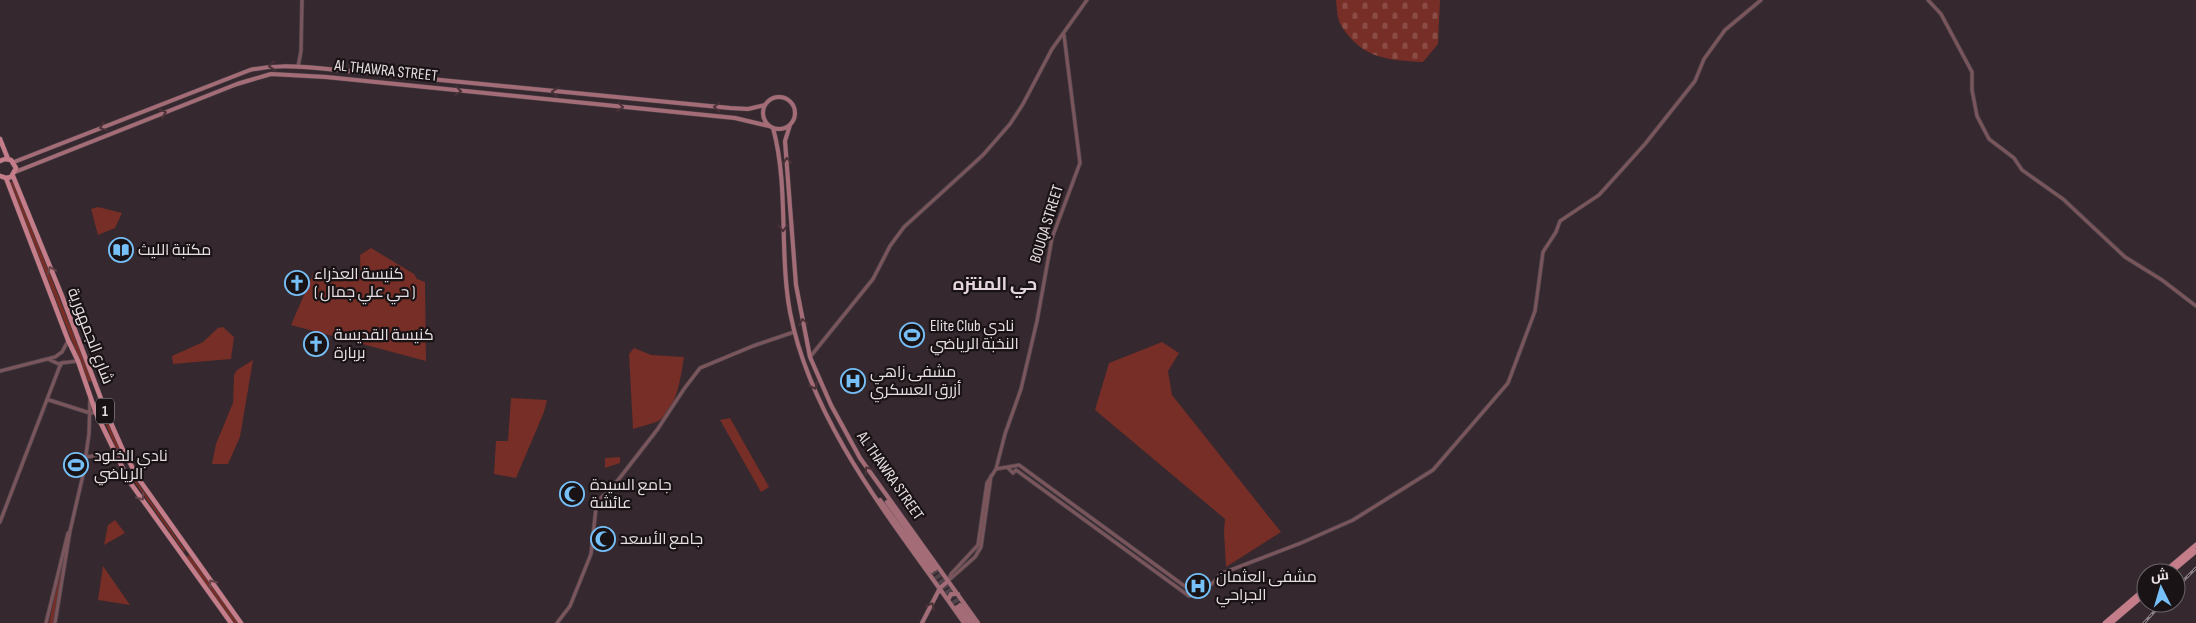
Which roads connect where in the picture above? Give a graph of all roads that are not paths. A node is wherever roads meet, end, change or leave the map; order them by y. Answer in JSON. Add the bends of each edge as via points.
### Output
{"nodes":[{"id":1,"x":302,"y":0,"type":"edge"},
{"id":2,"x":1087,"y":0,"type":"edge"},
{"id":3,"x":1761,"y":0,"type":"edge"},
{"id":4,"x":1928,"y":0,"type":"edge"},
{"id":5,"x":1064,"y":35,"type":"junction"},
{"id":6,"x":298,"y":67,"type":"junction"},
{"id":7,"x":765,"y":105,"type":"junction"},
{"id":8,"x":139,"y":114,"type":"junction"},
{"id":9,"x":127,"y":118,"type":"junction"},
{"id":10,"x":142,"y":121,"type":"junction"},
{"id":11,"x":790,"y":124,"type":"junction"},
{"id":12,"x":130,"y":126,"type":"junction"},
{"id":13,"x":771,"y":127,"type":"junction"},
{"id":14,"x":0,"y":140,"type":"edge"},
{"id":15,"x":8,"y":159,"type":"junction"},
{"id":16,"x":0,"y":161,"type":"edge"},
{"id":17,"x":14,"y":162,"type":"junction"},
{"id":18,"x":14,"y":174,"type":"junction"},
{"id":19,"x":2,"y":178,"type":"edge"},
{"id":20,"x":2196,"y":306,"type":"edge"},
{"id":21,"x":794,"y":332,"type":"junction"},
{"id":22,"x":68,"y":340,"type":"junction"},
{"id":23,"x":62,"y":352,"type":"junction"},
{"id":24,"x":810,"y":357,"type":"junction"},
{"id":25,"x":50,"y":359,"type":"junction"},
{"id":26,"x":78,"y":361,"type":"junction"},
{"id":27,"x":61,"y":365,"type":"junction"},
{"id":28,"x":0,"y":371,"type":"edge"},
{"id":29,"x":90,"y":398,"type":"junction"},
{"id":30,"x":48,"y":400,"type":"junction"},
{"id":31,"x":106,"y":412,"type":"junction"},
{"id":32,"x":90,"y":413,"type":"junction"},
{"id":33,"x":96,"y":413,"type":"junction"},
{"id":34,"x":122,"y":448,"type":"junction"},
{"id":35,"x":114,"y":454,"type":"junction"},
{"id":36,"x":84,"y":457,"type":"junction"},
{"id":37,"x":1008,"y":468,"type":"junction"},
{"id":38,"x":996,"y":470,"type":"junction"},
{"id":39,"x":992,"y":476,"type":"junction"},
{"id":40,"x":879,"y":487,"type":"junction"},
{"id":41,"x":875,"y":495,"type":"junction"},
{"id":42,"x":0,"y":522,"type":"edge"},
{"id":43,"x":70,"y":530,"type":"junction"},
{"id":44,"x":2196,"y":545,"type":"edge"},
{"id":45,"x":2196,"y":551,"type":"edge"},
{"id":46,"x":2175,"y":563,"type":"edge"},
{"id":47,"x":2182,"y":563,"type":"edge"},
{"id":48,"x":944,"y":574,"type":"junction"},
{"id":49,"x":948,"y":581,"type":"junction"},
{"id":50,"x":935,"y":582,"type":"junction"},
{"id":51,"x":940,"y":588,"type":"junction"},
{"id":52,"x":1194,"y":593,"type":"junction"},
{"id":53,"x":958,"y":594,"type":"junction"},
{"id":54,"x":2136,"y":597,"type":"edge"},
{"id":55,"x":948,"y":600,"type":"junction"},
{"id":56,"x":2136,"y":602,"type":"edge"},
{"id":57,"x":46,"y":623,"type":"edge"},
{"id":58,"x":55,"y":623,"type":"edge"},
{"id":59,"x":230,"y":623,"type":"edge"},
{"id":60,"x":241,"y":623,"type":"edge"},
{"id":61,"x":557,"y":623,"type":"edge"},
{"id":62,"x":922,"y":623,"type":"edge"},
{"id":63,"x":964,"y":623,"type":"edge"},
{"id":64,"x":969,"y":623,"type":"edge"},
{"id":65,"x":973,"y":623,"type":"edge"},
{"id":66,"x":978,"y":623,"type":"edge"},
{"id":67,"x":2105,"y":623,"type":"edge"},
{"id":68,"x":2111,"y":623,"type":"edge"}],
"edges":[{"from":1,"to":6,"type":"street"},
{"from":2,"to":5,"type":"street"},
{"from":3,"to":52,"type":"street","via":[[1725,30],[1704,59],[1695,81],[1599,195],[1560,220],[1542,252],[1535,311],[1508,383],[1433,470],[1352,520],[1301,544],[1220,574],[1208,587]]},
{"from":4,"to":20,"type":"street","via":[[1941,14],[1972,72],[1977,116],[1989,139],[2014,158],[2022,170],[2063,199],[2125,257]]},
{"from":5,"to":24,"type":"street","via":[[1052,49],[1010,124],[983,155],[904,227],[872,279]]},
{"from":5,"to":38,"type":"street","name":"BOUQA STREET","via":[[1080,163],[1052,238],[1021,389]]},
{"from":7,"to":6,"type":"main road","name":"AL THAWRA STREET","one_way":true,"via":[[748,109],[730,108]]},
{"from":6,"to":8,"type":"main road","name":"AL THAWRA STREET","one_way":true,"via":[[283,65],[250,70]]},
{"from":7,"to":11,"type":"main road","via":[[773,98],[788,100],[795,112]]},
{"from":7,"to":13,"type":"main road","via":[[764,118]]},
{"from":8,"to":9,"type":"main road","name":"AL THAWRA STREET"},
{"from":8,"to":10,"type":"main road"},
{"from":9,"to":12,"type":"main road"},
{"from":9,"to":17,"type":"main road","name":"AL THAWRA STREET","one_way":true},
{"from":10,"to":12,"type":"main road","name":"AL THAWRA STREET"},
{"from":10,"to":13,"type":"main road","name":"AL THAWRA STREET","one_way":true,"via":[[253,78],[285,74],[735,118]]},
{"from":11,"to":13,"type":"main road","via":[[782,129]]},
{"from":24,"to":11,"type":"main road","name":"AL THAWRA STREET","one_way":true,"via":[[795,279],[785,141]]},
{"from":12,"to":18,"type":"main road","name":"AL THAWRA STREET"},
{"from":13,"to":21,"type":"main road","name":"AL THAWRA STREET","one_way":true,"via":[[778,157],[785,273]]},
{"from":14,"to":15,"type":"main road"},
{"from":15,"to":16,"type":"main road"},
{"from":15,"to":17,"type":"main road"},
{"from":17,"to":18,"type":"main road","name":"شارع الجمهورية"},
{"from":18,"to":19,"type":"main road"},
{"from":31,"to":18,"type":"main road","name":"شارع الجمهورية","number":"1","one_way":true},
{"from":19,"to":22,"type":"main road","name":"شارع الجمهورية","number":"1"},
{"from":21,"to":41,"type":"main road","name":"AL THAWRA STREET","one_way":true,"via":[[824,407]]},
{"from":21,"to":61,"type":"street","via":[[700,368],[657,430],[601,498],[596,508],[591,554],[570,606]]},
{"from":22,"to":23,"type":"street"},
{"from":22,"to":26,"type":"main road","name":"شارع الجمهورية","number":"1"},
{"from":23,"to":25,"type":"street"},
{"from":23,"to":27,"type":"street"},
{"from":40,"to":24,"type":"main road","name":"AL THAWRA STREET","one_way":true,"via":[[843,428]]},
{"from":25,"to":27,"type":"street"},
{"from":25,"to":28,"type":"street"},
{"from":26,"to":27,"type":"street"},
{"from":26,"to":29,"type":"main road","name":"شارع الجمهورية","number":"1"},
{"from":27,"to":30,"type":"street"},
{"from":29,"to":32,"type":"street"},
{"from":29,"to":33,"type":"main road","name":"شارع الجمهورية","number":"1"},
{"from":30,"to":32,"type":"street"},
{"from":30,"to":42,"type":"street"},
{"from":31,"to":33,"type":"street"},
{"from":31,"to":34,"type":"main road","name":"شارع الجمهورية","number":"1"},
{"from":32,"to":33,"type":"street"},
{"from":32,"to":36,"type":"street"},
{"from":33,"to":35,"type":"main road","name":"شارع الجمهورية","number":"1"},
{"from":34,"to":35,"type":"street"},
{"from":60,"to":34,"type":"main road","name":"شارع الجمهورية","number":"1","one_way":true,"via":[[138,478]]},
{"from":35,"to":36,"type":"street"},
{"from":35,"to":59,"type":"main road","name":"شارع الجمهورية","number":"1","one_way":true,"via":[[129,481]]},
{"from":36,"to":43,"type":"street"},
{"from":37,"to":38,"type":"street"},
{"from":37,"to":52,"type":"street","via":[[1019,465]]},
{"from":37,"to":52,"type":"street","via":[[1013,473],[1016,470],[1189,596]]},
{"from":38,"to":39,"type":"street","name":"BOUQA STREET"},
{"from":39,"to":49,"type":"street","name":"BOUQA STREET","via":[[987,483],[978,545]]},
{"from":39,"to":49,"type":"street","name":"BOUQA STREET","via":[[981,547],[976,556]]},
{"from":40,"to":41,"type":"main road","via":[[933,570]]},
{"from":40,"to":48,"type":"main road","name":"AL THAWRA STREET"},
{"from":41,"to":50,"type":"main road","name":"AL THAWRA STREET"},
{"from":43,"to":57,"type":"street"},
{"from":43,"to":58,"type":"street"},
{"from":44,"to":46,"type":"main road"},
{"from":45,"to":47,"type":"main road"},
{"from":48,"to":49,"type":"main road","name":"AL THAWRA STREET"},
{"from":48,"to":50,"type":"main road","via":[[942,580]]},
{"from":49,"to":51,"type":"main road"},
{"from":49,"to":53,"type":"main road","name":"AL THAWRA STREET"},
{"from":50,"to":51,"type":"main road","name":"AL THAWRA STREET"},
{"from":51,"to":55,"type":"main road","name":"AL THAWRA STREET"},
{"from":62,"to":51,"type":"main road","one_way":true},
{"from":53,"to":55,"type":"main road","via":[[950,594]]},
{"from":53,"to":66,"type":"main road","name":"AL THAWRA STREET"},
{"from":54,"to":67,"type":"main road"},
{"from":55,"to":63,"type":"main road","name":"AL THAWRA STREET"},
{"from":56,"to":68,"type":"main road"},
{"from":64,"to":65,"type":"main road","via":[[958,606]]}]}
